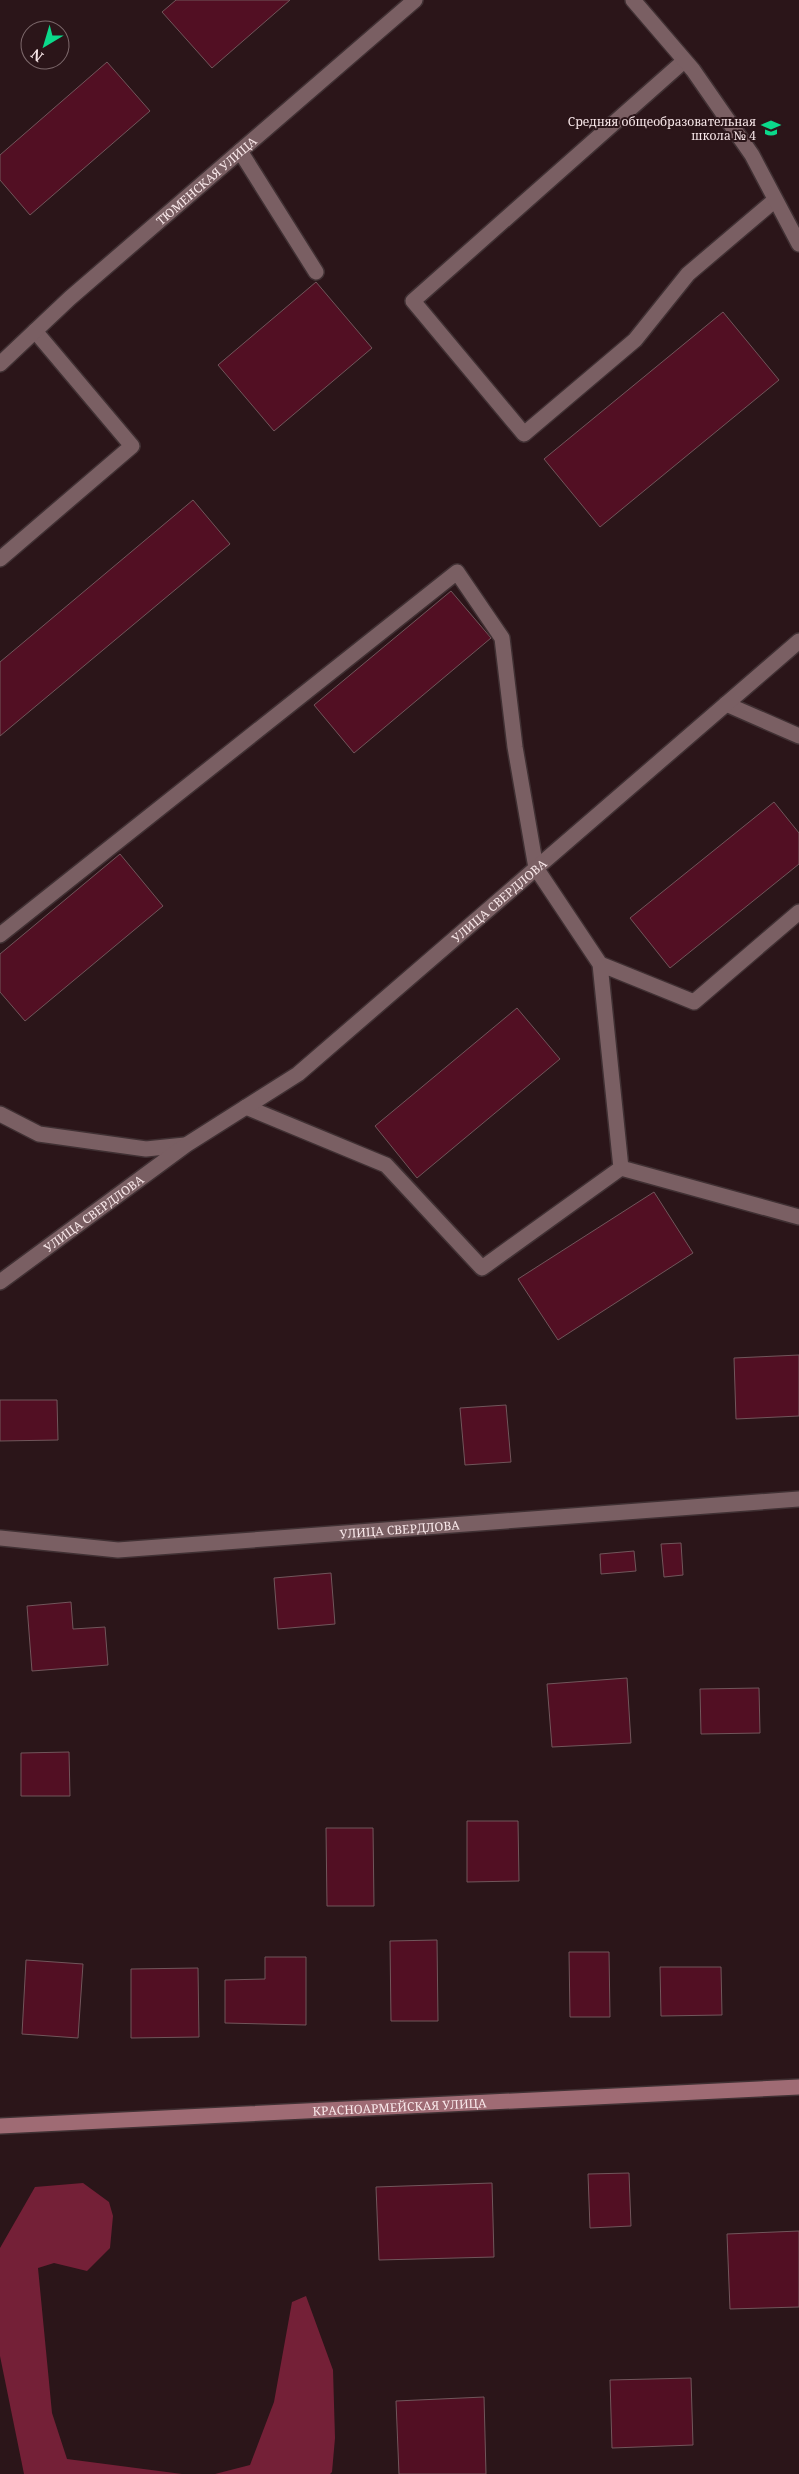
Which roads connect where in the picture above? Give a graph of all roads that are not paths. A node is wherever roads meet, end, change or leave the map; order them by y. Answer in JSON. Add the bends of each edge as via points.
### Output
{"nodes":[{"id":1,"x":415,"y":0,"type":"edge"},
{"id":2,"x":633,"y":0,"type":"edge"},
{"id":3,"x":684,"y":61,"type":"junction"},
{"id":4,"x":240,"y":151,"type":"junction"},
{"id":5,"x":775,"y":200,"type":"junction"},
{"id":6,"x":799,"y":244,"type":"edge"},
{"id":7,"x":316,"y":272,"type":"dead end"},
{"id":8,"x":35,"y":331,"type":"junction"},
{"id":9,"x":0,"y":364,"type":"edge"},
{"id":10,"x":0,"y":559,"type":"edge"},
{"id":11,"x":799,"y":641,"type":"edge"},
{"id":12,"x":726,"y":704,"type":"junction"},
{"id":13,"x":799,"y":736,"type":"edge"},
{"id":14,"x":536,"y":868,"type":"junction"},
{"id":15,"x":799,"y":912,"type":"edge"},
{"id":16,"x":0,"y":935,"type":"edge"},
{"id":17,"x":600,"y":964,"type":"junction"},
{"id":18,"x":246,"y":1107,"type":"junction"},
{"id":19,"x":0,"y":1114,"type":"edge"},
{"id":20,"x":186,"y":1145,"type":"junction"},
{"id":21,"x":621,"y":1168,"type":"junction"},
{"id":22,"x":799,"y":1217,"type":"edge"},
{"id":23,"x":0,"y":1282,"type":"edge"},
{"id":24,"x":799,"y":1499,"type":"edge"},
{"id":25,"x":0,"y":1538,"type":"edge"},
{"id":26,"x":799,"y":2086,"type":"edge"},
{"id":27,"x":0,"y":2126,"type":"edge"}],
"edges":[{"from":1,"to":4,"type":"street","name":"ТЮМЕНСКАЯ УЛИЦА"},
{"from":2,"to":3,"type":"street"},
{"from":3,"to":5,"type":"street","via":[[752,154]]},
{"from":3,"to":5,"type":"street","via":[[413,301],[524,434],[635,340],[688,274]]},
{"from":4,"to":7,"type":"street"},
{"from":4,"to":8,"type":"street","name":"ТЮМЕНСКАЯ УЛИЦА"},
{"from":5,"to":6,"type":"street"},
{"from":8,"to":9,"type":"street","name":"ТЮМЕНСКАЯ УЛИЦА"},
{"from":8,"to":10,"type":"street","via":[[132,446]]},
{"from":11,"to":12,"type":"street","name":"УЛИЦА СВЕРДЛОВА"},
{"from":12,"to":13,"type":"street"},
{"from":12,"to":14,"type":"street","name":"УЛИЦА СВЕРДЛОВА"},
{"from":14,"to":16,"type":"street","via":[[514,747],[502,638],[457,572]]},
{"from":14,"to":17,"type":"street"},
{"from":14,"to":18,"type":"street","name":"УЛИЦА СВЕРДЛОВА","via":[[298,1074]]},
{"from":15,"to":17,"type":"street","via":[[694,1002]]},
{"from":17,"to":21,"type":"street"},
{"from":18,"to":20,"type":"street","name":"УЛИЦА СВЕРДЛОВА"},
{"from":18,"to":21,"type":"street","via":[[386,1165],[482,1268]]},
{"from":19,"to":20,"type":"street","name":"УЛИЦА СВЕРДЛОВА","via":[[39,1134],[146,1149]]},
{"from":20,"to":23,"type":"street","name":"УЛИЦА СВЕРДЛОВА"},
{"from":21,"to":22,"type":"street"},
{"from":24,"to":25,"type":"street","name":"УЛИЦА СВЕРДЛОВА","via":[[118,1550]]},
{"from":26,"to":27,"type":"main road","name":"КРАСНОАРМЕЙСКАЯ УЛИЦА"}]}
